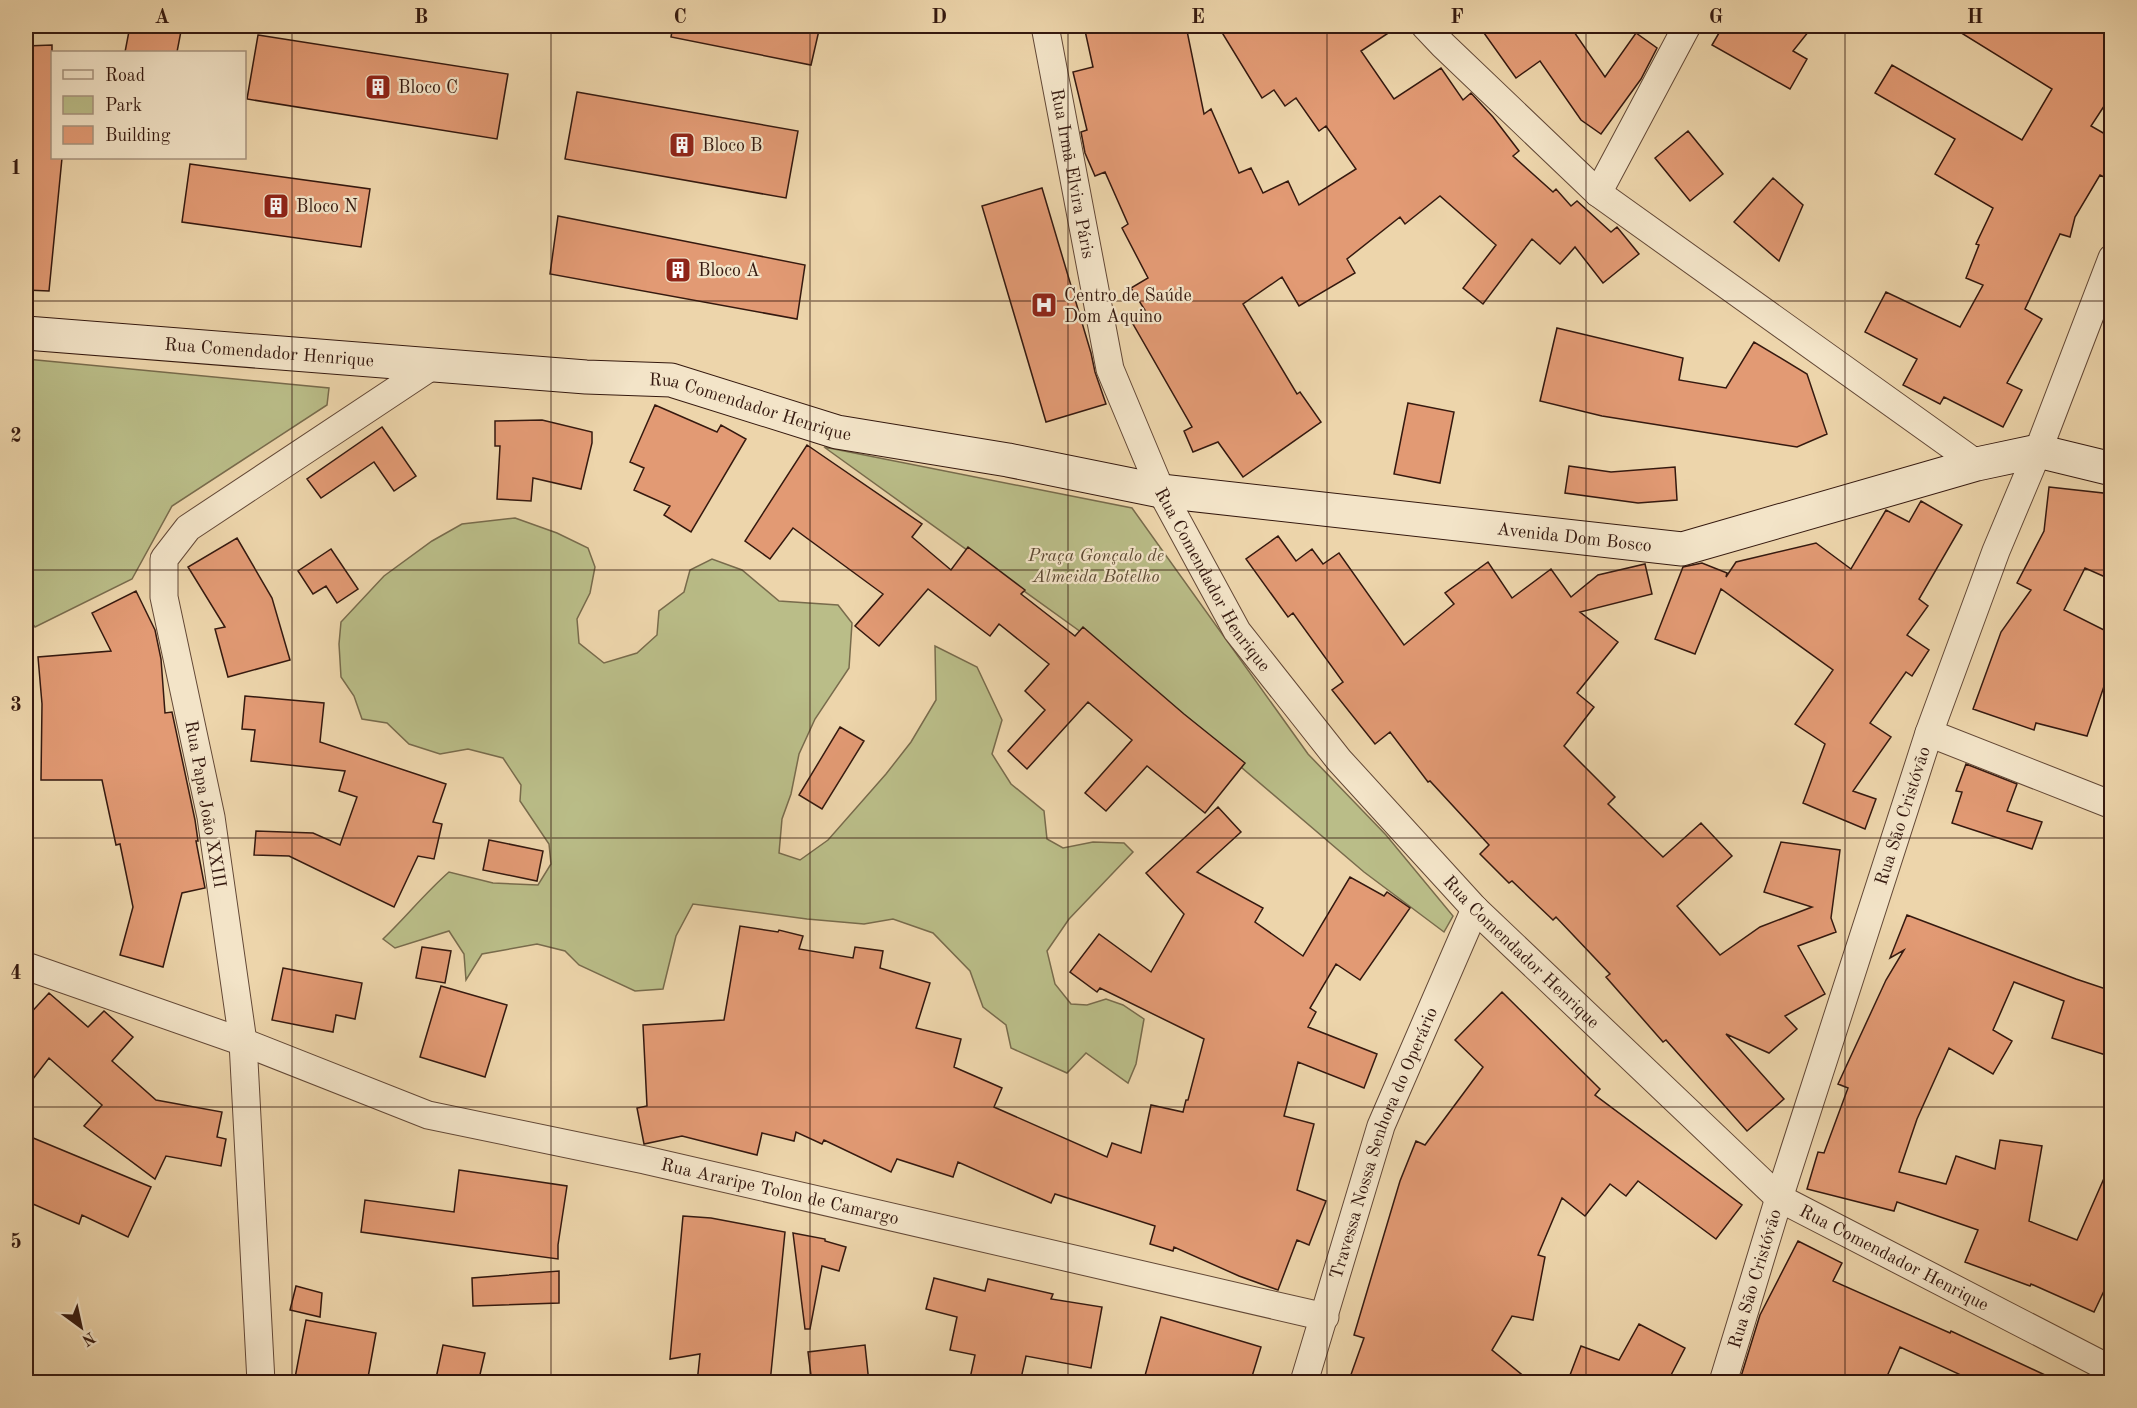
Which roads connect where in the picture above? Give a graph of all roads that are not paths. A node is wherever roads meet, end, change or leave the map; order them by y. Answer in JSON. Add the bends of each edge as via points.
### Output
{"nodes":[{"id":1,"x":1045,"y":26,"type":"edge"},
{"id":2,"x":1425,"y":26,"type":"edge"},
{"id":3,"x":1687,"y":26,"type":"edge"},
{"id":4,"x":1598,"y":193,"type":"junction"},
{"id":5,"x":2112,"y":258,"type":"edge"},
{"id":6,"x":26,"y":333,"type":"edge"},
{"id":7,"x":432,"y":366,"type":"junction"},
{"id":8,"x":2038,"y":451,"type":"junction"},
{"id":9,"x":1977,"y":464,"type":"junction"},
{"id":10,"x":2112,"y":469,"type":"edge"},
{"id":11,"x":1161,"y":491,"type":"junction"},
{"id":12,"x":1929,"y":733,"type":"junction"},
{"id":13,"x":2112,"y":805,"type":"edge"},
{"id":14,"x":1475,"y":909,"type":"junction"},
{"id":15,"x":26,"y":966,"type":"edge"},
{"id":16,"x":243,"y":1042,"type":"junction"},
{"id":17,"x":1779,"y":1198,"type":"junction"},
{"id":18,"x":1325,"y":1317,"type":"junction"},
{"id":19,"x":2112,"y":1370,"type":"edge"},
{"id":20,"x":261,"y":1383,"type":"edge"},
{"id":21,"x":1304,"y":1383,"type":"edge"},
{"id":22,"x":1723,"y":1383,"type":"edge"}],
"edges":[{"from":1,"to":11,"type":"street","name":"Rua Irmã Elvira Páris","via":[[1110,369]]},
{"from":2,"to":4,"type":"street"},
{"from":3,"to":4,"type":"street"},
{"from":4,"to":9,"type":"street"},
{"from":5,"to":8,"type":"street","name":"Rua São Cristóvão"},
{"from":6,"to":7,"type":"street","name":"Rua Comendador Henrique"},
{"from":7,"to":11,"type":"street","name":"Rua Comendador Henrique","via":[[671,380],[837,432],[1008,460]]},
{"from":7,"to":16,"type":"street","name":"Rua Papa João XXIII","via":[[188,528],[164,559],[164,597],[211,817]]},
{"from":8,"to":9,"type":"street","name":"Avenida Dom Bosco"},
{"from":8,"to":10,"type":"street","name":"Avenida Dom Bosco"},
{"from":8,"to":12,"type":"street","name":"Rua São Cristóvão","via":[[1996,551]]},
{"from":9,"to":11,"type":"street","name":"Avenida Dom Bosco","via":[[1682,549]]},
{"from":11,"to":14,"type":"street","name":"Rua Comendador Henrique","via":[[1237,632],[1340,760]]},
{"from":12,"to":13,"type":"street"},
{"from":12,"to":17,"type":"street","name":"Rua São Cristóvão"},
{"from":14,"to":17,"type":"street","name":"Rua Comendador Henrique"},
{"from":14,"to":18,"type":"street","name":"Travessa Nossa Senhora do Operário","via":[[1382,1126]]},
{"from":15,"to":16,"type":"street","name":"Rua Araripe Tolon de Camargo"},
{"from":16,"to":18,"type":"street","name":"Rua Araripe Tolon de Camargo","via":[[428,1114]]},
{"from":16,"to":20,"type":"street","name":"Rua Papa João XXIII"},
{"from":17,"to":19,"type":"street","name":"Rua Comendador Henrique"},
{"from":17,"to":22,"type":"street","name":"Rua São Cristóvão"},
{"from":18,"to":21,"type":"street","name":"Travessa Nossa Senhora do Operário"}]}
